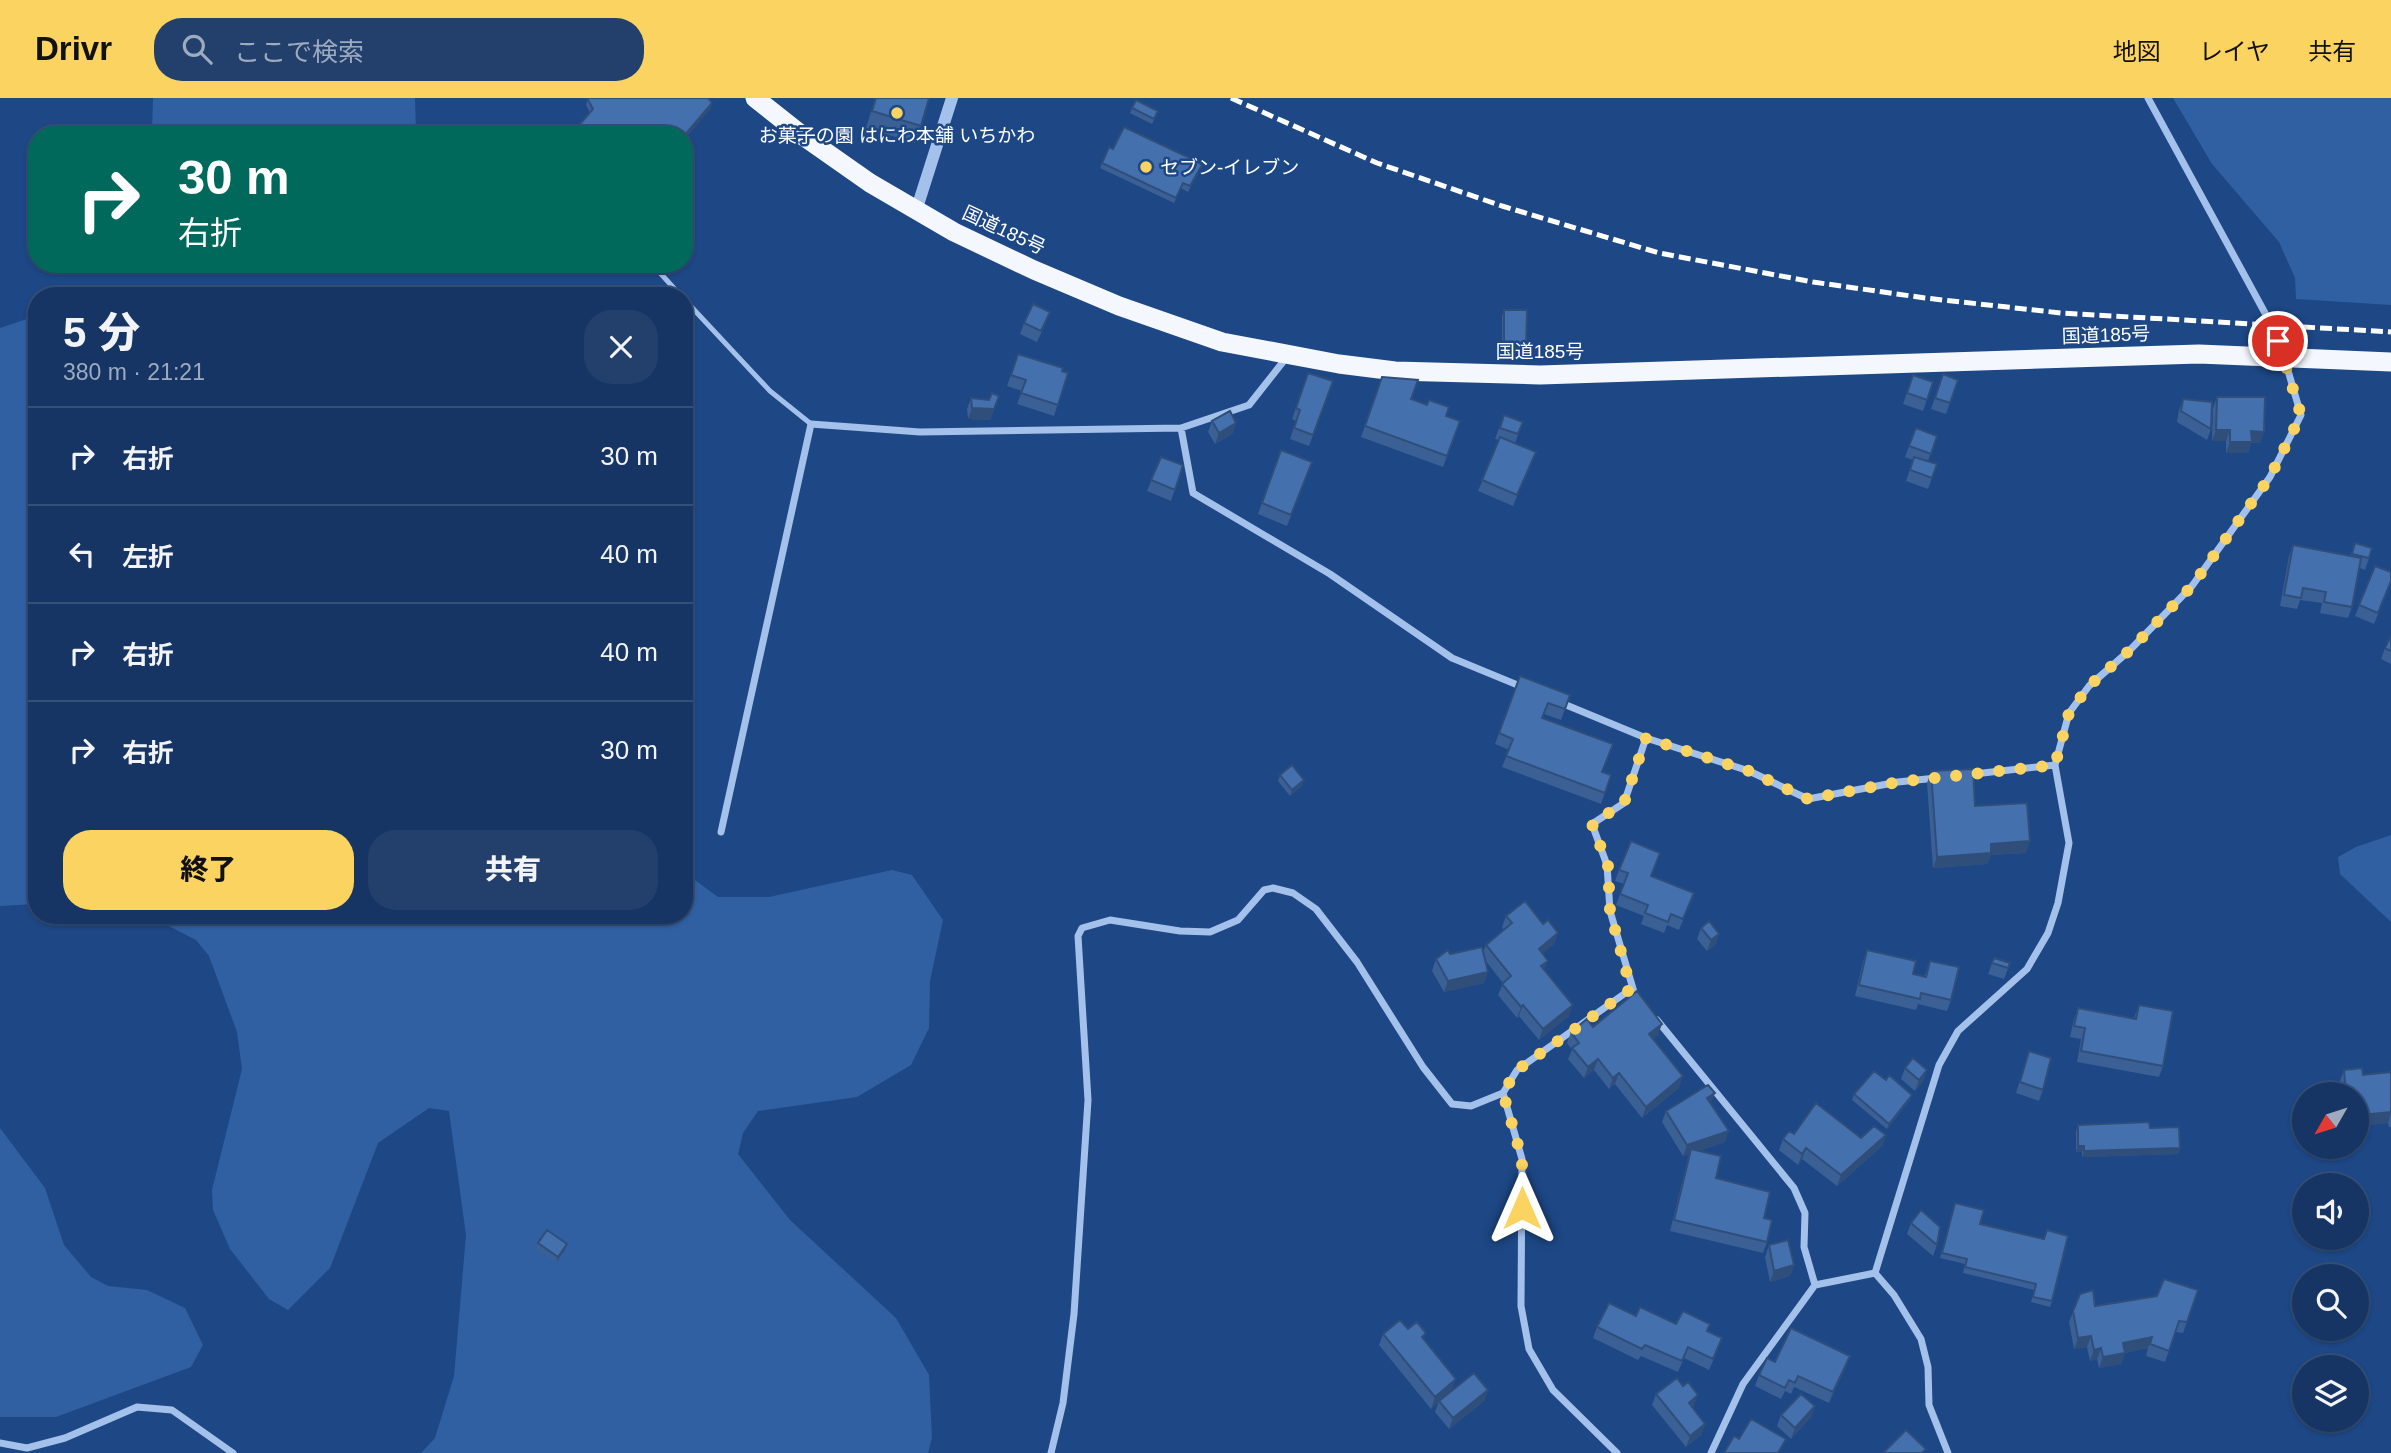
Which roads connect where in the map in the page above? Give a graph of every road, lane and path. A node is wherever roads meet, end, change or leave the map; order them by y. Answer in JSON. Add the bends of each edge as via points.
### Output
{"nodes":[{"id":1,"x":755,"y":98,"type":"edge"},
{"id":2,"x":952,"y":98,"type":"edge"},
{"id":3,"x":2148,"y":98,"type":"edge"},
{"id":4,"x":916,"y":211,"type":"junction"},
{"id":5,"x":660,"y":273,"type":"edge"},
{"id":6,"x":674,"y":287,"type":"edge"},
{"id":7,"x":693,"y":308,"type":"edge"},
{"id":8,"x":1288,"y":355,"type":"junction"},
{"id":9,"x":2284,"y":357,"type":"junction"},
{"id":10,"x":2391,"y":362,"type":"edge"},
{"id":11,"x":811,"y":424,"type":"junction"},
{"id":12,"x":1181,"y":428,"type":"junction"},
{"id":13,"x":1530,"y":690,"type":"edge"},
{"id":14,"x":1555,"y":700,"type":"edge"},
{"id":15,"x":1646,"y":738,"type":"junction"},
{"id":16,"x":2055,"y":765,"type":"junction"},
{"id":17,"x":721,"y":832,"type":"dead end"},
{"id":18,"x":1631,"y":989,"type":"junction"},
{"id":19,"x":1640,"y":999,"type":"edge"},
{"id":20,"x":1648,"y":1010,"type":"edge"},
{"id":21,"x":1503,"y":1093,"type":"junction"},
{"id":22,"x":1875,"y":1273,"type":"junction"},
{"id":23,"x":1815,"y":1285,"type":"junction"},
{"id":24,"x":0,"y":1443,"type":"edge"},
{"id":25,"x":233,"y":1453,"type":"edge"},
{"id":26,"x":1051,"y":1453,"type":"edge"},
{"id":27,"x":1617,"y":1453,"type":"edge"},
{"id":28,"x":1711,"y":1453,"type":"edge"},
{"id":29,"x":1948,"y":1453,"type":"edge"}],
"edges":[{"from":1,"to":4,"type":"highway","name":"国道185号","via":[[803,136]]},
{"from":2,"to":4,"type":"street"},
{"from":3,"to":9,"type":"street","via":[[2272,324]]},
{"from":4,"to":8,"type":"highway","name":"国道185号","via":[[1119,306],[1222,342]]},
{"from":5,"to":6,"type":"lane"},
{"from":7,"to":11,"type":"lane","via":[[770,391]]},
{"from":8,"to":9,"type":"highway","name":"国道185号","via":[[1395,371],[1540,375],[2199,354]]},
{"from":8,"to":12,"type":"street","via":[[1249,405]]},
{"from":9,"to":10,"type":"highway","name":"国道185号"},
{"from":9,"to":16,"type":"street","via":[[2301,415],[2270,477],[2192,586],[2089,686],[2069,713]]},
{"from":11,"to":12,"type":"street","via":[[920,432]]},
{"from":11,"to":17,"type":"street"},
{"from":12,"to":13,"type":"street","via":[[1194,493],[1330,574],[1452,658]]},
{"from":14,"to":15,"type":"street"},
{"from":15,"to":16,"type":"street","via":[[1749,771],[1808,799],[1898,782]]},
{"from":15,"to":18,"type":"street","via":[[1624,803],[1592,824],[1608,866],[1610,911]]},
{"from":16,"to":22,"type":"street","via":[[2069,844],[2048,933],[2027,968],[1958,1031],[1939,1065]]},
{"from":18,"to":19,"type":"street"},
{"from":18,"to":21,"type":"street","via":[[1517,1070]]},
{"from":20,"to":23,"type":"street","via":[[1794,1188],[1805,1213],[1804,1247]]},
{"from":21,"to":26,"type":"street","via":[[1471,1106],[1452,1104],[1423,1067],[1357,962],[1316,909],[1293,893],[1264,890],[1238,919],[1210,932],[1110,920],[1082,928],[1078,936],[1088,1100],[1074,1314],[1063,1403]]},
{"from":21,"to":27,"type":"street","via":[[1522,1159],[1521,1306],[1529,1349],[1553,1390]]},
{"from":22,"to":23,"type":"street"},
{"from":22,"to":29,"type":"street","via":[[1921,1339],[1928,1367],[1929,1405]]},
{"from":23,"to":28,"type":"street","via":[[1743,1384]]},
{"from":24,"to":25,"type":"street","via":[[27,1448],[138,1408],[172,1410]]}]}
